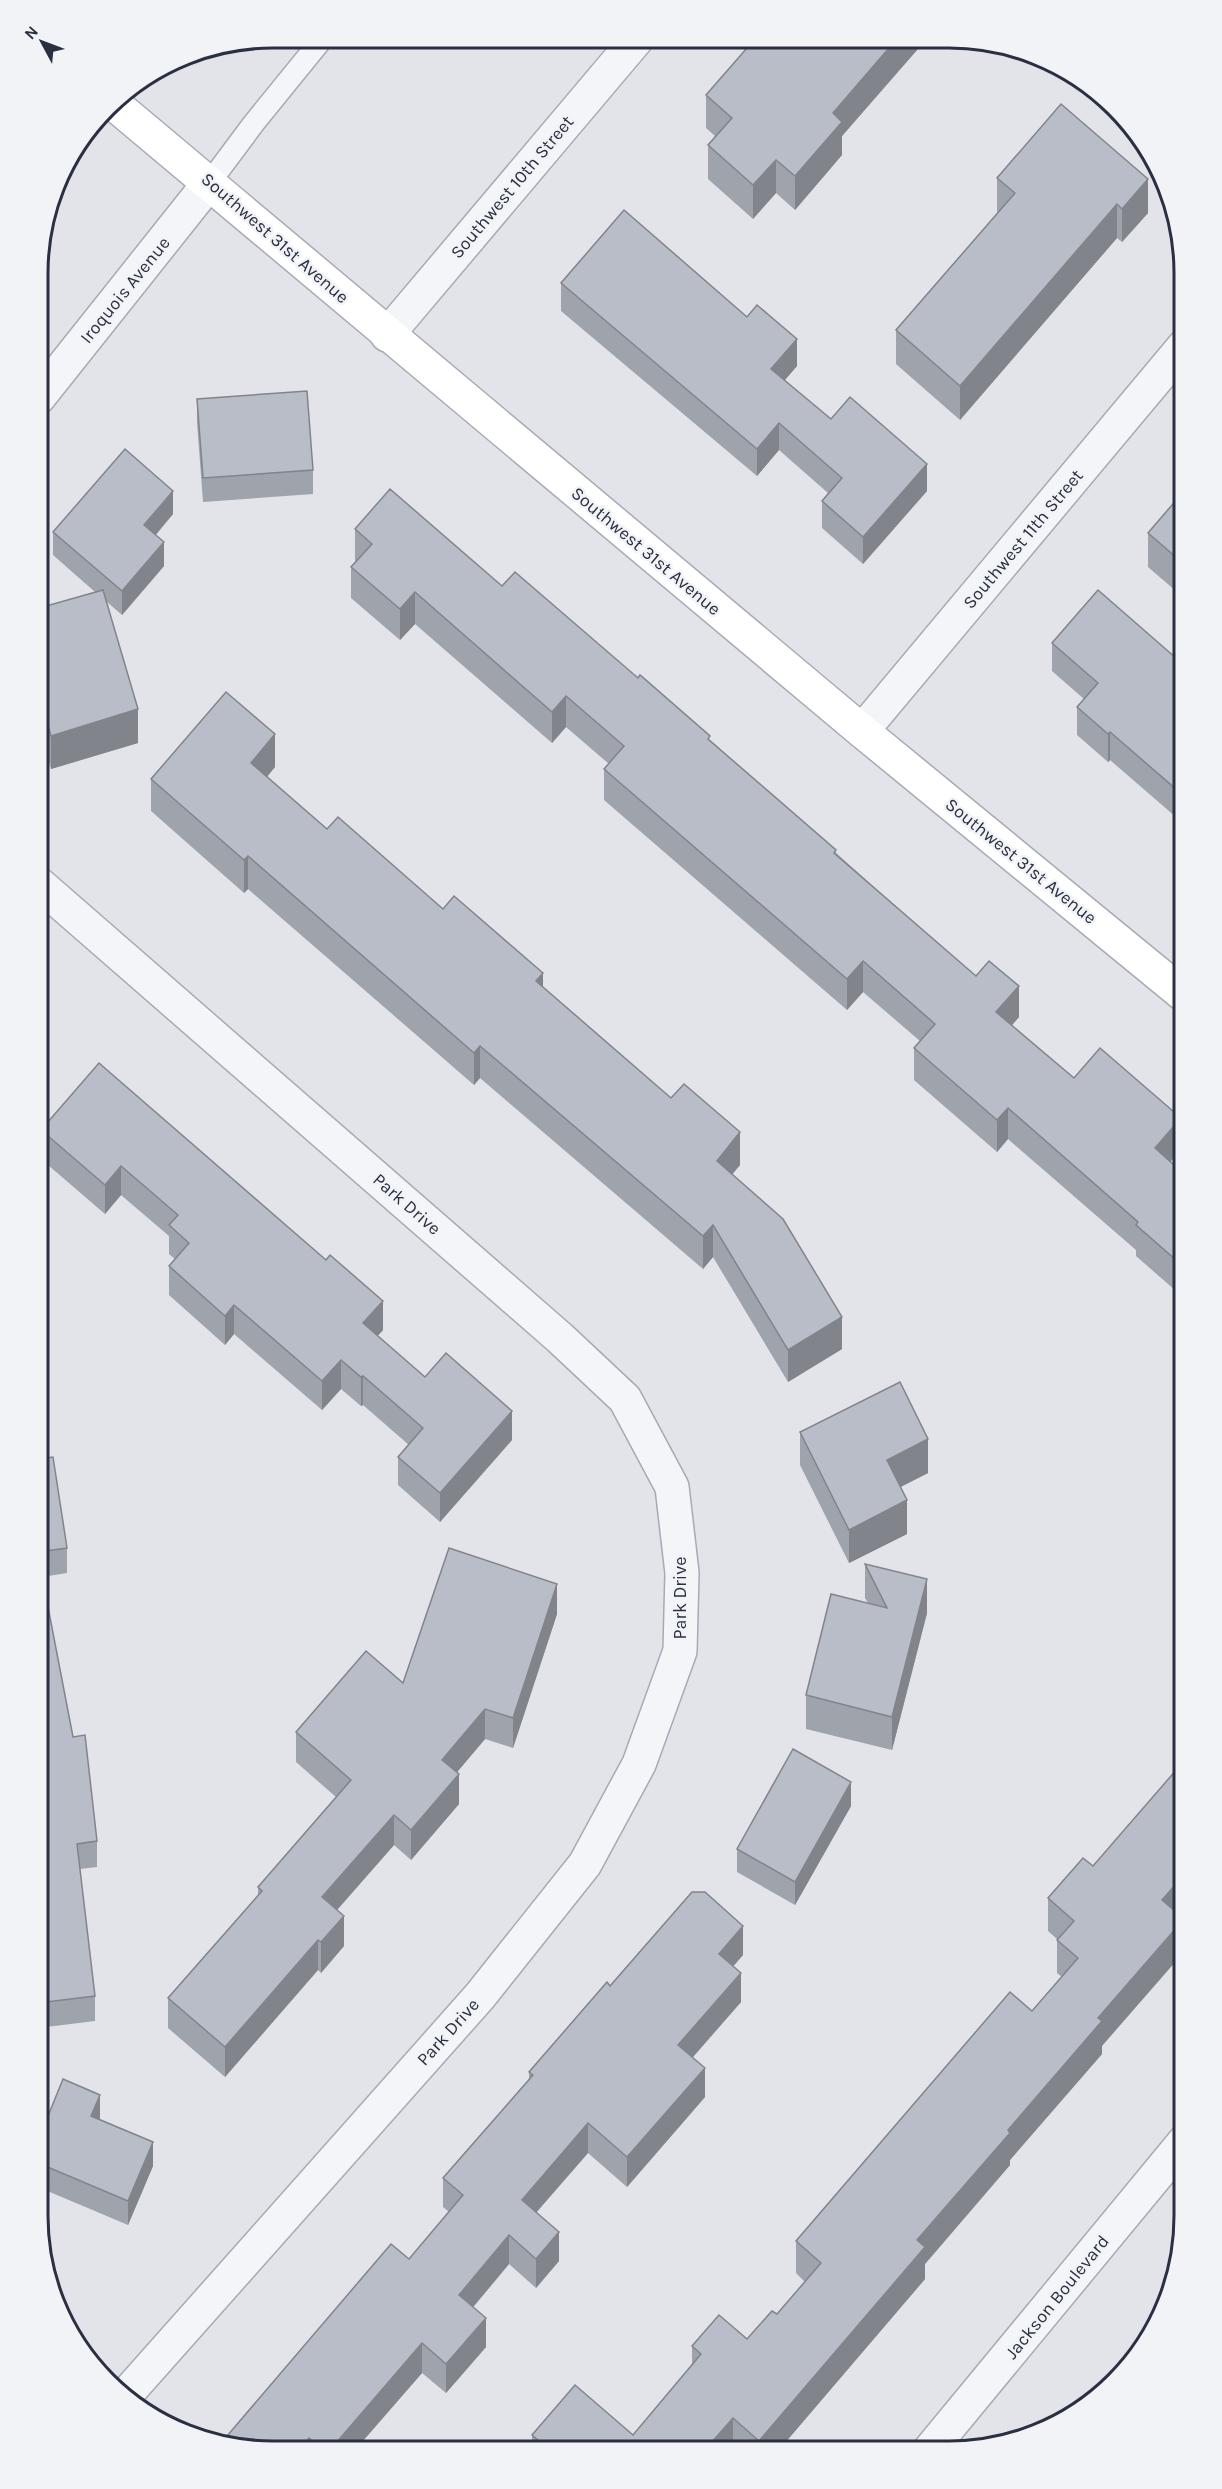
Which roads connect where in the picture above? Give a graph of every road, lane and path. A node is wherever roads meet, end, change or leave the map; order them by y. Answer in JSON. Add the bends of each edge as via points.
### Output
{"nodes":[{"id":1,"x":315,"y":48,"type":"edge"},
{"id":2,"x":629,"y":48,"type":"edge"},
{"id":3,"x":120,"y":109,"type":"edge"},
{"id":4,"x":210,"y":182,"type":"junction"},
{"id":5,"x":387,"y":335,"type":"junction"},
{"id":6,"x":1174,"y":359,"type":"edge"},
{"id":7,"x":48,"y":386,"type":"edge"},
{"id":8,"x":862,"y":731,"type":"junction"},
{"id":9,"x":48,"y":892,"type":"edge"},
{"id":10,"x":1174,"y":986,"type":"edge"},
{"id":11,"x":1174,"y":2154,"type":"edge"},
{"id":12,"x":126,"y":2386,"type":"edge"},
{"id":13,"x":937,"y":2441,"type":"edge"}],
"edges":[{"from":1,"to":4,"type":"lane"},
{"from":2,"to":5,"type":"street","name":"Southwest 10th Street"},
{"from":3,"to":4,"type":"main road","name":"Southwest 31st Avenue"},
{"from":4,"to":5,"type":"main road","name":"Southwest 31st Avenue"},
{"from":4,"to":7,"type":"street","name":"Iroquois Avenue"},
{"from":5,"to":8,"type":"main road","name":"Southwest 31st Avenue"},
{"from":6,"to":8,"type":"street","name":"Southwest 11th Street"},
{"from":8,"to":10,"type":"main road","name":"Southwest 31st Avenue"},
{"from":9,"to":12,"type":"street","name":"Park Drive","via":[[625,1399],[672,1487],[682,1573],[680,1651],[639,1764],[585,1864],[480,1996]]},
{"from":11,"to":13,"type":"street","name":"Jackson Boulevard"}]}
